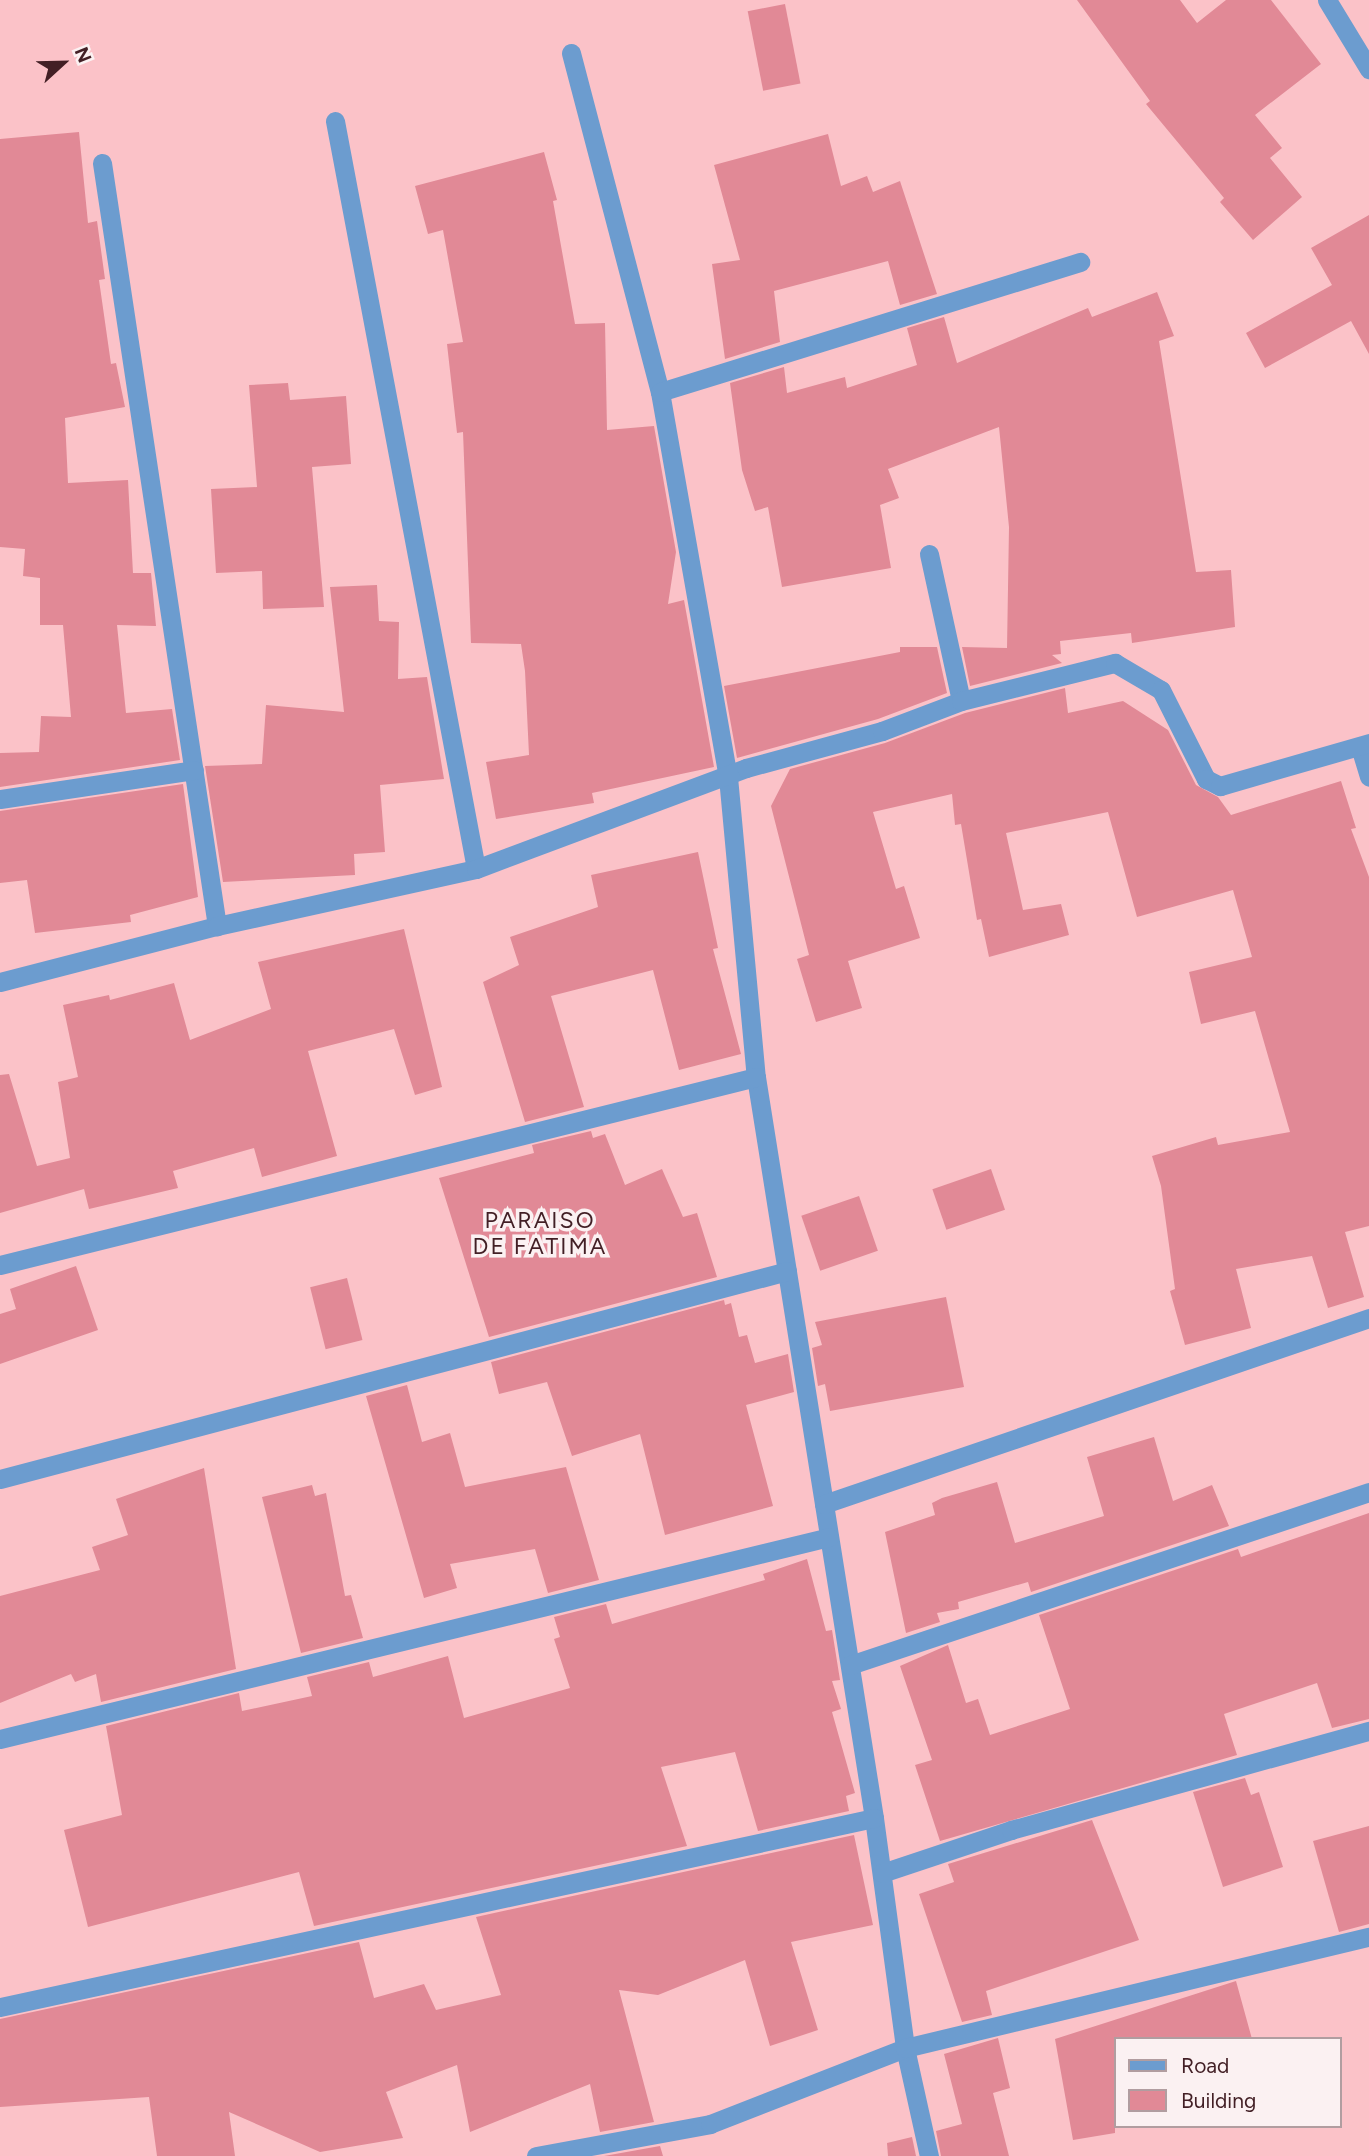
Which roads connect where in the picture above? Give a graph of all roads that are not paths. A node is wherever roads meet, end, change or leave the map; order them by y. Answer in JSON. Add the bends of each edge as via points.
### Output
{"nodes":[{"id":1,"x":1327,"y":0,"type":"edge"},
{"id":2,"x":571,"y":53,"type":"dead end"},
{"id":3,"x":1369,"y":69,"type":"edge"},
{"id":4,"x":335,"y":121,"type":"dead end"},
{"id":5,"x":102,"y":163,"type":"dead end"},
{"id":6,"x":1080,"y":262,"type":"dead end"},
{"id":7,"x":660,"y":391,"type":"junction"},
{"id":8,"x":929,"y":554,"type":"dead end"},
{"id":9,"x":961,"y":701,"type":"junction"},
{"id":10,"x":1365,"y":745,"type":"edge"},
{"id":11,"x":194,"y":770,"type":"junction"},
{"id":12,"x":728,"y":777,"type":"junction"},
{"id":13,"x":1369,"y":777,"type":"edge"},
{"id":14,"x":0,"y":799,"type":"edge"},
{"id":15,"x":476,"y":869,"type":"junction"},
{"id":16,"x":217,"y":926,"type":"junction"},
{"id":17,"x":0,"y":982,"type":"edge"},
{"id":18,"x":756,"y":1077,"type":"junction"},
{"id":19,"x":0,"y":1265,"type":"edge"},
{"id":20,"x":787,"y":1271,"type":"junction"},
{"id":21,"x":1369,"y":1318,"type":"edge"},
{"id":22,"x":0,"y":1479,"type":"edge"},
{"id":23,"x":1369,"y":1492,"type":"edge"},
{"id":24,"x":824,"y":1504,"type":"junction"},
{"id":25,"x":830,"y":1537,"type":"junction"},
{"id":26,"x":850,"y":1665,"type":"junction"},
{"id":27,"x":1369,"y":1731,"type":"edge"},
{"id":28,"x":0,"y":1739,"type":"edge"},
{"id":29,"x":874,"y":1818,"type":"junction"},
{"id":30,"x":882,"y":1873,"type":"junction"},
{"id":31,"x":1369,"y":1937,"type":"edge"},
{"id":32,"x":0,"y":2007,"type":"edge"},
{"id":33,"x":905,"y":2048,"type":"junction"},
{"id":34,"x":536,"y":2156,"type":"edge"},
{"id":35,"x":929,"y":2156,"type":"edge"}],
"edges":[{"from":1,"to":3,"type":"street"},
{"from":2,"to":7,"type":"street"},
{"from":4,"to":15,"type":"street"},
{"from":5,"to":11,"type":"street"},
{"from":6,"to":7,"type":"street"},
{"from":7,"to":12,"type":"street"},
{"from":8,"to":9,"type":"street"},
{"from":9,"to":10,"type":"street","via":[[1115,663],[1161,690],[1206,779],[1220,786]]},
{"from":9,"to":12,"type":"street","via":[[882,731]]},
{"from":10,"to":13,"type":"street"},
{"from":11,"to":14,"type":"street"},
{"from":11,"to":16,"type":"street"},
{"from":12,"to":15,"type":"street"},
{"from":12,"to":18,"type":"street"},
{"from":15,"to":16,"type":"street"},
{"from":16,"to":17,"type":"street"},
{"from":18,"to":19,"type":"street"},
{"from":18,"to":20,"type":"street"},
{"from":20,"to":22,"type":"street"},
{"from":20,"to":24,"type":"street"},
{"from":21,"to":24,"type":"street"},
{"from":23,"to":26,"type":"street"},
{"from":24,"to":25,"type":"street"},
{"from":25,"to":26,"type":"street"},
{"from":25,"to":28,"type":"street"},
{"from":26,"to":29,"type":"street"},
{"from":27,"to":30,"type":"street","via":[[1011,1830]]},
{"from":29,"to":30,"type":"street"},
{"from":29,"to":32,"type":"street"},
{"from":30,"to":33,"type":"street"},
{"from":31,"to":33,"type":"street"},
{"from":33,"to":34,"type":"street","via":[[710,2124]]},
{"from":33,"to":35,"type":"street"}]}
